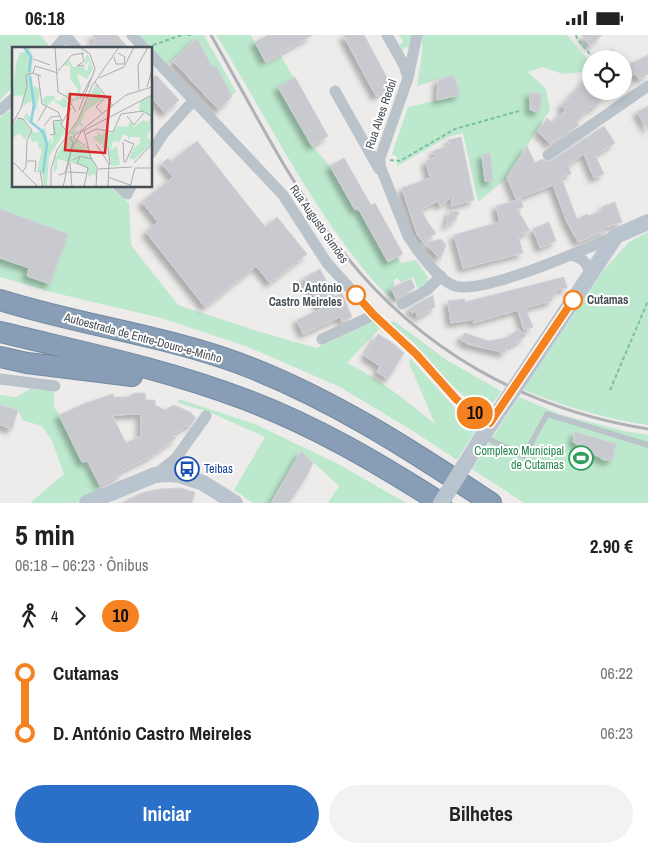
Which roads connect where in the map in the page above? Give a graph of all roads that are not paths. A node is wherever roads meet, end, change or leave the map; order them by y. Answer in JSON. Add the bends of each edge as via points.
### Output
{"nodes":[{"id":1,"x":66,"y":35,"type":"edge"},
{"id":2,"x":132,"y":35,"type":"edge"},
{"id":3,"x":387,"y":35,"type":"edge"},
{"id":4,"x":417,"y":35,"type":"edge"},
{"id":5,"x":57,"y":47,"type":"edge"},
{"id":6,"x":75,"y":47,"type":"edge"},
{"id":7,"x":143,"y":47,"type":"edge"},
{"id":8,"x":152,"y":56,"type":"edge"},
{"id":9,"x":408,"y":78,"type":"junction"},
{"id":10,"x":648,"y":86,"type":"edge"},
{"id":11,"x":335,"y":91,"type":"dead end"},
{"id":12,"x":632,"y":93,"type":"edge"},
{"id":13,"x":12,"y":100,"type":"edge"},
{"id":14,"x":194,"y":100,"type":"junction"},
{"id":15,"x":620,"y":100,"type":"edge"},
{"id":16,"x":0,"y":110,"type":"edge"},
{"id":17,"x":155,"y":135,"type":"edge"},
{"id":18,"x":152,"y":148,"type":"edge"},
{"id":19,"x":548,"y":155,"type":"dead end"},
{"id":20,"x":383,"y":175,"type":"junction"},
{"id":21,"x":648,"y":222,"type":"edge"},
{"id":22,"x":616,"y":235,"type":"junction"},
{"id":23,"x":570,"y":255,"type":"junction"},
{"id":24,"x":590,"y":273,"type":"junction"},
{"id":25,"x":441,"y":276,"type":"junction"},
{"id":26,"x":0,"y":300,"type":"edge"},
{"id":27,"x":402,"y":304,"type":"dead end"},
{"id":28,"x":374,"y":315,"type":"junction"},
{"id":29,"x":0,"y":332,"type":"edge"},
{"id":30,"x":322,"y":339,"type":"dead end"},
{"id":31,"x":0,"y":357,"type":"edge"},
{"id":32,"x":0,"y":379,"type":"edge"},
{"id":33,"x":201,"y":384,"type":"junction"},
{"id":34,"x":55,"y":386,"type":"dead end"},
{"id":35,"x":206,"y":416,"type":"dead end"},
{"id":36,"x":486,"y":430,"type":"junction"},
{"id":37,"x":648,"y":445,"type":"edge"},
{"id":38,"x":155,"y":475,"type":"junction"},
{"id":39,"x":87,"y":503,"type":"edge"},
{"id":40,"x":235,"y":503,"type":"edge"},
{"id":41,"x":441,"y":503,"type":"edge"},
{"id":42,"x":491,"y":503,"type":"edge"}],
"edges":[{"from":1,"to":5,"type":"street"},
{"from":1,"to":6,"type":"street"},
{"from":2,"to":7,"type":"street","name":"Rua Augusto Simões"},
{"from":3,"to":9,"type":"street"},
{"from":4,"to":9,"type":"street","name":"Rua Alves Redol"},
{"from":8,"to":14,"type":"street","name":"Rua Augusto Simões"},
{"from":9,"to":20,"type":"street","name":"Rua Alves Redol","via":[[380,158]]},
{"from":10,"to":12,"type":"street"},
{"from":11,"to":20,"type":"street"},
{"from":13,"to":16,"type":"street"},
{"from":14,"to":17,"type":"street","via":[[163,134]]},
{"from":14,"to":28,"type":"street","name":"Rua Augusto Simões","via":[[283,195],[327,263]]},
{"from":15,"to":19,"type":"street"},
{"from":17,"to":18,"type":"street"},
{"from":20,"to":25,"type":"street","name":"Rua Alves Redol","via":[[408,236]]},
{"from":21,"to":22,"type":"street"},
{"from":22,"to":23,"type":"street"},
{"from":22,"to":24,"type":"street"},
{"from":23,"to":24,"type":"street","via":[[585,261]]},
{"from":23,"to":25,"type":"street","via":[[478,285],[457,287]]},
{"from":24,"to":36,"type":"street","bridge":true},
{"from":25,"to":27,"type":"street","via":[[427,290]]},
{"from":26,"to":42,"type":"highway","name":"Autoestrada de Entre-Douro-e-Minho","via":[[194,349],[257,371],[355,417]]},
{"from":28,"to":30,"type":"street"},
{"from":28,"to":36,"type":"street","name":"Rua Augusto Simões","via":[[416,354]]},
{"from":29,"to":33,"type":"highway"},
{"from":31,"to":33,"type":"highway"},
{"from":32,"to":34,"type":"street"},
{"from":33,"to":41,"type":"highway","via":[[315,430]]},
{"from":35,"to":38,"type":"street","via":[[176,458]]},
{"from":36,"to":37,"type":"lane","via":[[524,456],[547,414]]},
{"from":36,"to":41,"type":"street","bridge":true},
{"from":38,"to":39,"type":"street"},
{"from":38,"to":40,"type":"street","via":[[189,478]]}]}
